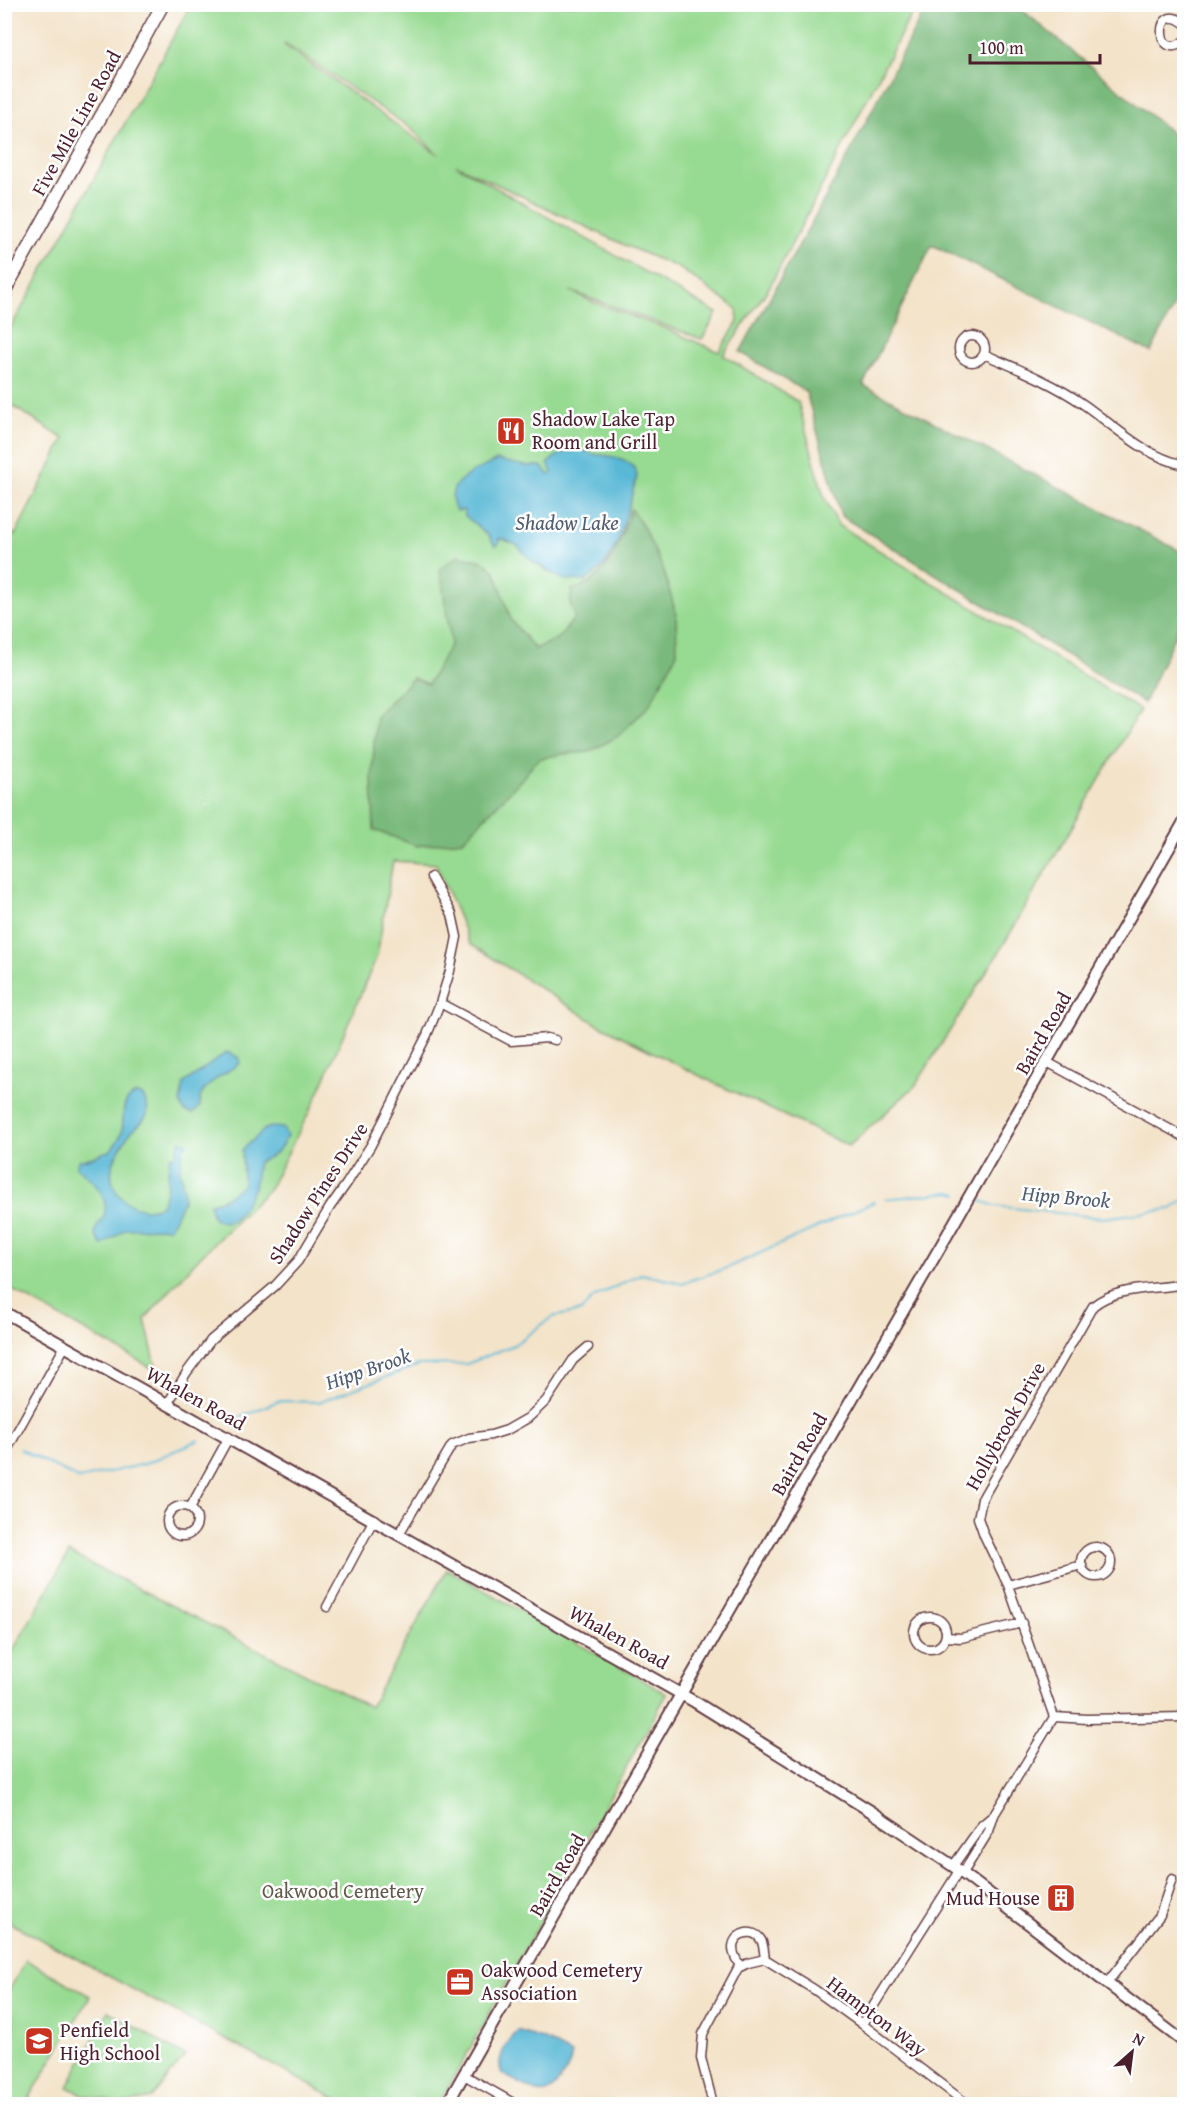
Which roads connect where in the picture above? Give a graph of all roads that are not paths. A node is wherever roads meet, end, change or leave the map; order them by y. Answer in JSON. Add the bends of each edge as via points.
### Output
{"nodes":[{"id":1,"x":163,"y":4,"type":"edge"},
{"id":2,"x":1185,"y":23,"type":"edge"},
{"id":3,"x":1185,"y":42,"type":"edge"},
{"id":4,"x":4,"y":292,"type":"edge"},
{"id":5,"x":984,"y":354,"type":"dead end"},
{"id":6,"x":1185,"y":465,"type":"edge"},
{"id":7,"x":1185,"y":822,"type":"edge"},
{"id":8,"x":431,"y":877,"type":"dead end"},
{"id":9,"x":440,"y":1003,"type":"junction"},
{"id":10,"x":555,"y":1040,"type":"dead end"},
{"id":11,"x":1047,"y":1062,"type":"junction"},
{"id":12,"x":1185,"y":1137,"type":"edge"},
{"id":13,"x":1185,"y":1284,"type":"edge"},
{"id":14,"x":4,"y":1312,"type":"edge"},
{"id":15,"x":65,"y":1346,"type":"junction"},
{"id":16,"x":588,"y":1347,"type":"dead end"},
{"id":17,"x":168,"y":1403,"type":"junction"},
{"id":18,"x":229,"y":1437,"type":"junction"},
{"id":19,"x":4,"y":1455,"type":"edge"},
{"id":20,"x":190,"y":1508,"type":"dead end"},
{"id":21,"x":374,"y":1519,"type":"junction"},
{"id":22,"x":399,"y":1534,"type":"junction"},
{"id":23,"x":1082,"y":1565,"type":"dead end"},
{"id":24,"x":1008,"y":1585,"type":"junction"},
{"id":25,"x":327,"y":1607,"type":"dead end"},
{"id":26,"x":1022,"y":1623,"type":"junction"},
{"id":27,"x":946,"y":1637,"type":"dead end"},
{"id":28,"x":681,"y":1693,"type":"junction"},
{"id":29,"x":1053,"y":1717,"type":"junction"},
{"id":30,"x":1185,"y":1717,"type":"edge"},
{"id":31,"x":958,"y":1870,"type":"junction"},
{"id":32,"x":1172,"y":1880,"type":"dead end"},
{"id":33,"x":765,"y":1959,"type":"junction"},
{"id":34,"x":740,"y":1966,"type":"junction"},
{"id":35,"x":1107,"y":1983,"type":"junction"},
{"id":36,"x":862,"y":2024,"type":"junction"},
{"id":37,"x":1185,"y":2042,"type":"edge"},
{"id":38,"x":464,"y":2075,"type":"junction"},
{"id":39,"x":447,"y":2104,"type":"edge"},
{"id":40,"x":514,"y":2104,"type":"edge"},
{"id":41,"x":713,"y":2104,"type":"edge"},
{"id":42,"x":967,"y":2104,"type":"edge"}],
"edges":[{"from":1,"to":4,"type":"main road","name":"Five Mile Line Road"},
{"from":2,"to":3,"type":"street","via":[[1177,18],[1168,20],[1161,33],[1164,42],[1171,46]]},
{"from":5,"to":6,"type":"street","via":[[1065,393],[1139,446]]},
{"from":7,"to":11,"type":"street","name":"Baird Road"},
{"from":8,"to":9,"type":"street","name":"Shadow Pines Drive","via":[[456,929],[454,956]]},
{"from":9,"to":10,"type":"street","via":[[511,1041]]},
{"from":9,"to":17,"type":"street","name":"Shadow Pines Drive","via":[[371,1145],[298,1261],[212,1340]]},
{"from":11,"to":12,"type":"street"},
{"from":11,"to":28,"type":"street","name":"Baird Road"},
{"from":13,"to":24,"type":"street","name":"Hollybrook Drive","via":[[1118,1293],[1100,1301],[1087,1314],[979,1508],[984,1535]]},
{"from":14,"to":15,"type":"street","name":"Whalen Road"},
{"from":15,"to":17,"type":"street","name":"Whalen Road"},
{"from":15,"to":19,"type":"street"},
{"from":16,"to":22,"type":"street","via":[[573,1360],[546,1401],[528,1418],[507,1430],[452,1445]]},
{"from":17,"to":18,"type":"street","name":"Whalen Road"},
{"from":18,"to":20,"type":"street"},
{"from":18,"to":21,"type":"street","name":"Whalen Road"},
{"from":21,"to":22,"type":"street","name":"Whalen Road"},
{"from":21,"to":25,"type":"street"},
{"from":22,"to":28,"type":"street","name":"Whalen Road"},
{"from":23,"to":24,"type":"street"},
{"from":24,"to":26,"type":"street","name":"Hollybrook Drive"},
{"from":26,"to":27,"type":"street","via":[[961,1638]]},
{"from":26,"to":29,"type":"street","name":"Hollybrook Drive"},
{"from":28,"to":31,"type":"street","name":"Whalen Road"},
{"from":28,"to":38,"type":"street","name":"Baird Road"},
{"from":29,"to":30,"type":"street"},
{"from":29,"to":31,"type":"street","via":[[994,1815],[982,1825]]},
{"from":31,"to":35,"type":"street","name":"Whalen Road"},
{"from":31,"to":36,"type":"street"},
{"from":32,"to":35,"type":"street","via":[[1160,1915]]},
{"from":33,"to":34,"type":"street"},
{"from":33,"to":34,"type":"street","via":[[759,1937],[746,1933],[737,1937],[733,1946]]},
{"from":33,"to":36,"type":"street","name":"Hampton Way"},
{"from":34,"to":41,"type":"street","via":[[703,2034],[701,2058]]},
{"from":35,"to":37,"type":"street","name":"Whalen Road"},
{"from":36,"to":42,"type":"street","name":"Hampton Way"},
{"from":38,"to":39,"type":"street","name":"Baird Road"},
{"from":38,"to":40,"type":"street"}]}
